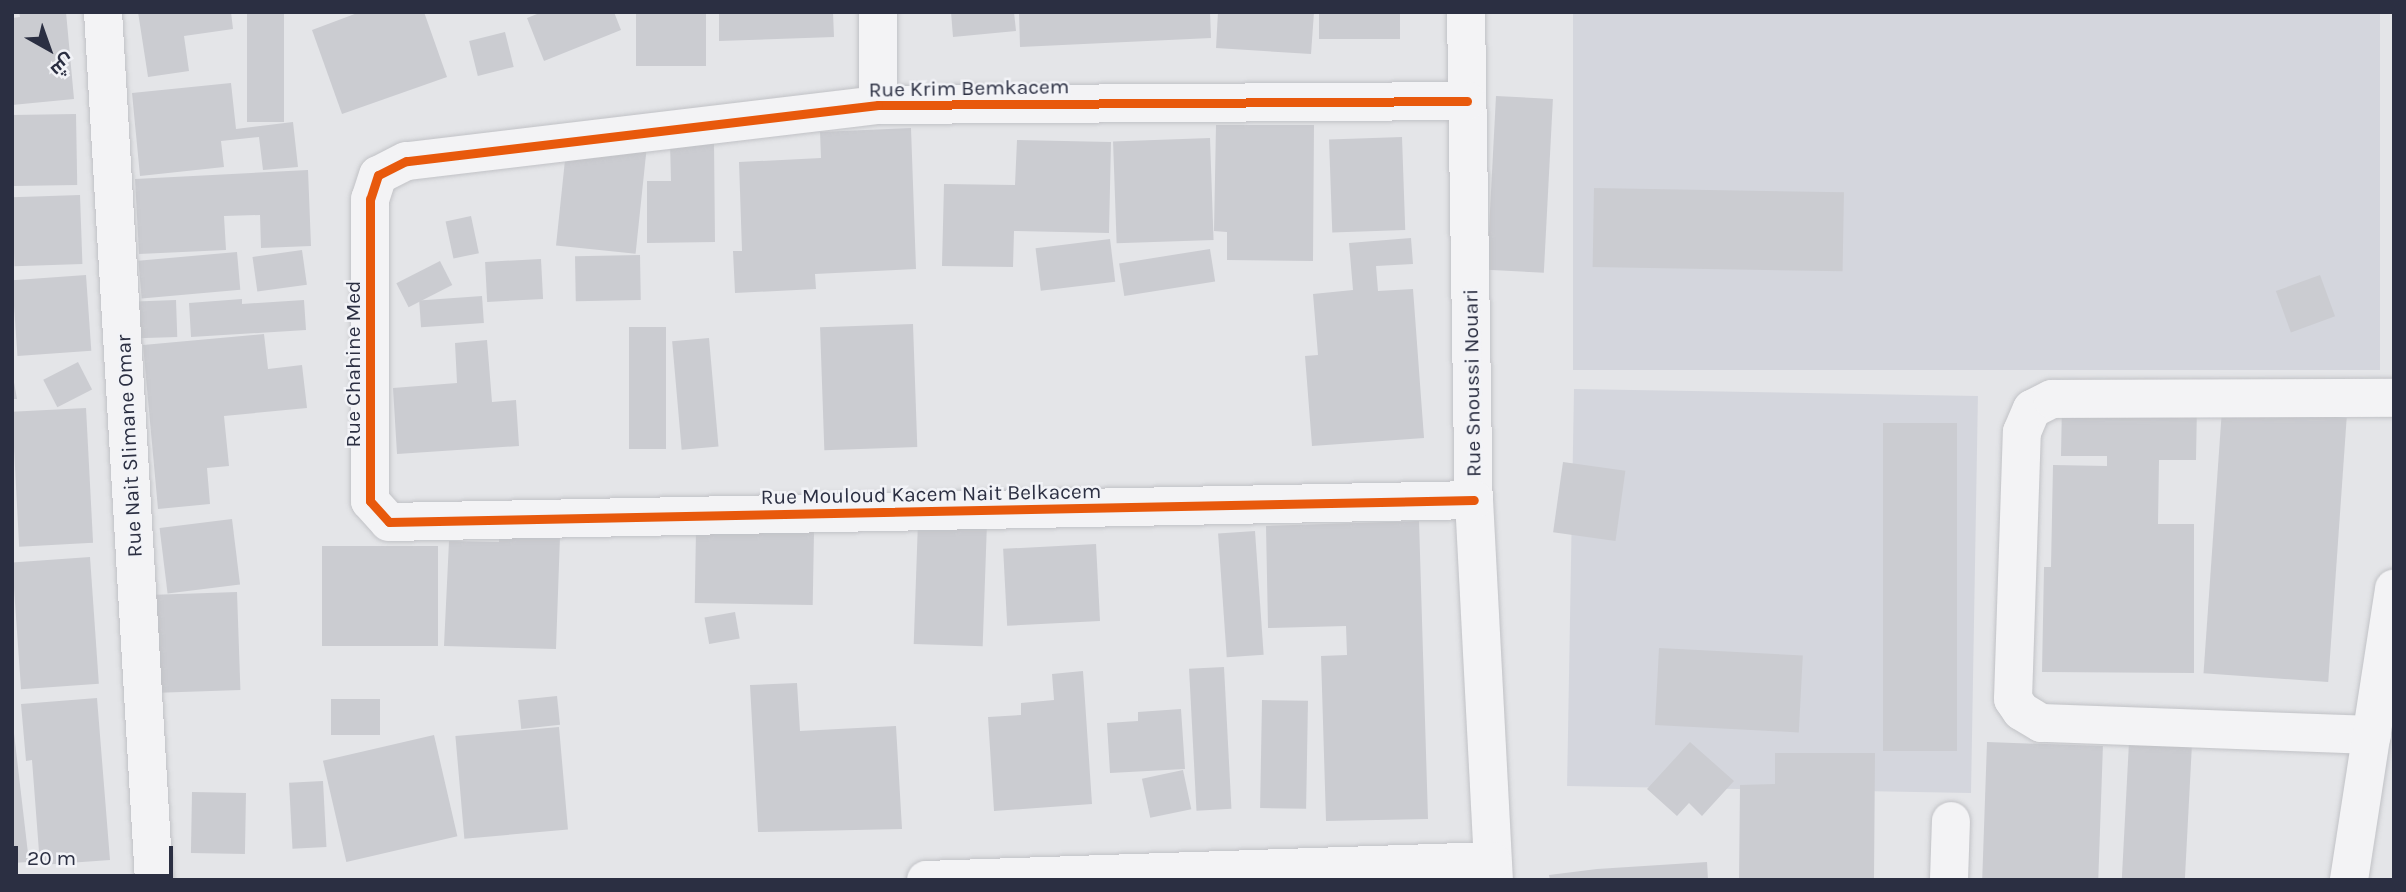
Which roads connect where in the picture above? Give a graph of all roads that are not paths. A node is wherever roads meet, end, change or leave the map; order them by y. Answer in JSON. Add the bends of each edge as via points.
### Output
{"nodes":[{"id":1,"x":103,"y":12,"type":"edge"},
{"id":2,"x":878,"y":12,"type":"edge"},
{"id":3,"x":1466,"y":12,"type":"edge"},
{"id":4,"x":1467,"y":101,"type":"junction"},
{"id":5,"x":878,"y":105,"type":"junction"},
{"id":6,"x":370,"y":200,"type":"joint"},
{"id":7,"x":2394,"y":398,"type":"edge"},
{"id":8,"x":1474,"y":500,"type":"junction"},
{"id":9,"x":389,"y":522,"type":"joint"},
{"id":10,"x":2394,"y":588,"type":"edge"},
{"id":11,"x":2372,"y":734,"type":"junction"},
{"id":12,"x":1951,"y":821,"type":"dead end"},
{"id":13,"x":1493,"y":870,"type":"edge"},
{"id":14,"x":155,"y":880,"type":"edge"},
{"id":15,"x":926,"y":880,"type":"edge"},
{"id":16,"x":1949,"y":880,"type":"edge"},
{"id":17,"x":2348,"y":880,"type":"edge"}],
"edges":[{"from":1,"to":14,"type":"street","name":"Rue Nait Slimane Omar"},
{"from":2,"to":5,"type":"street"},
{"from":3,"to":4,"type":"street","name":"Rue Snoussi Nouari"},
{"from":4,"to":5,"type":"street","name":"Rue Krim Bemkacem"},
{"from":4,"to":8,"type":"street","name":"Rue Snoussi Nouari"},
{"from":5,"to":6,"type":"street","name":"Rue Krim Bemkacem","via":[[406,162],[378,176]]},
{"from":6,"to":9,"type":"street","name":"Rue Chahine Med","via":[[370,501]]},
{"from":7,"to":11,"type":"street","via":[[2052,399],[2032,409],[2022,432],[2013,699],[2021,711],[2041,723]]},
{"from":8,"to":9,"type":"street","name":"Rue Mouloud Kacem Nait Belkacem"},
{"from":8,"to":13,"type":"street","name":"Rue Snoussi Nouari"},
{"from":10,"to":11,"type":"street"},
{"from":11,"to":17,"type":"street"},
{"from":12,"to":16,"type":"street"},
{"from":13,"to":15,"type":"street"}]}
